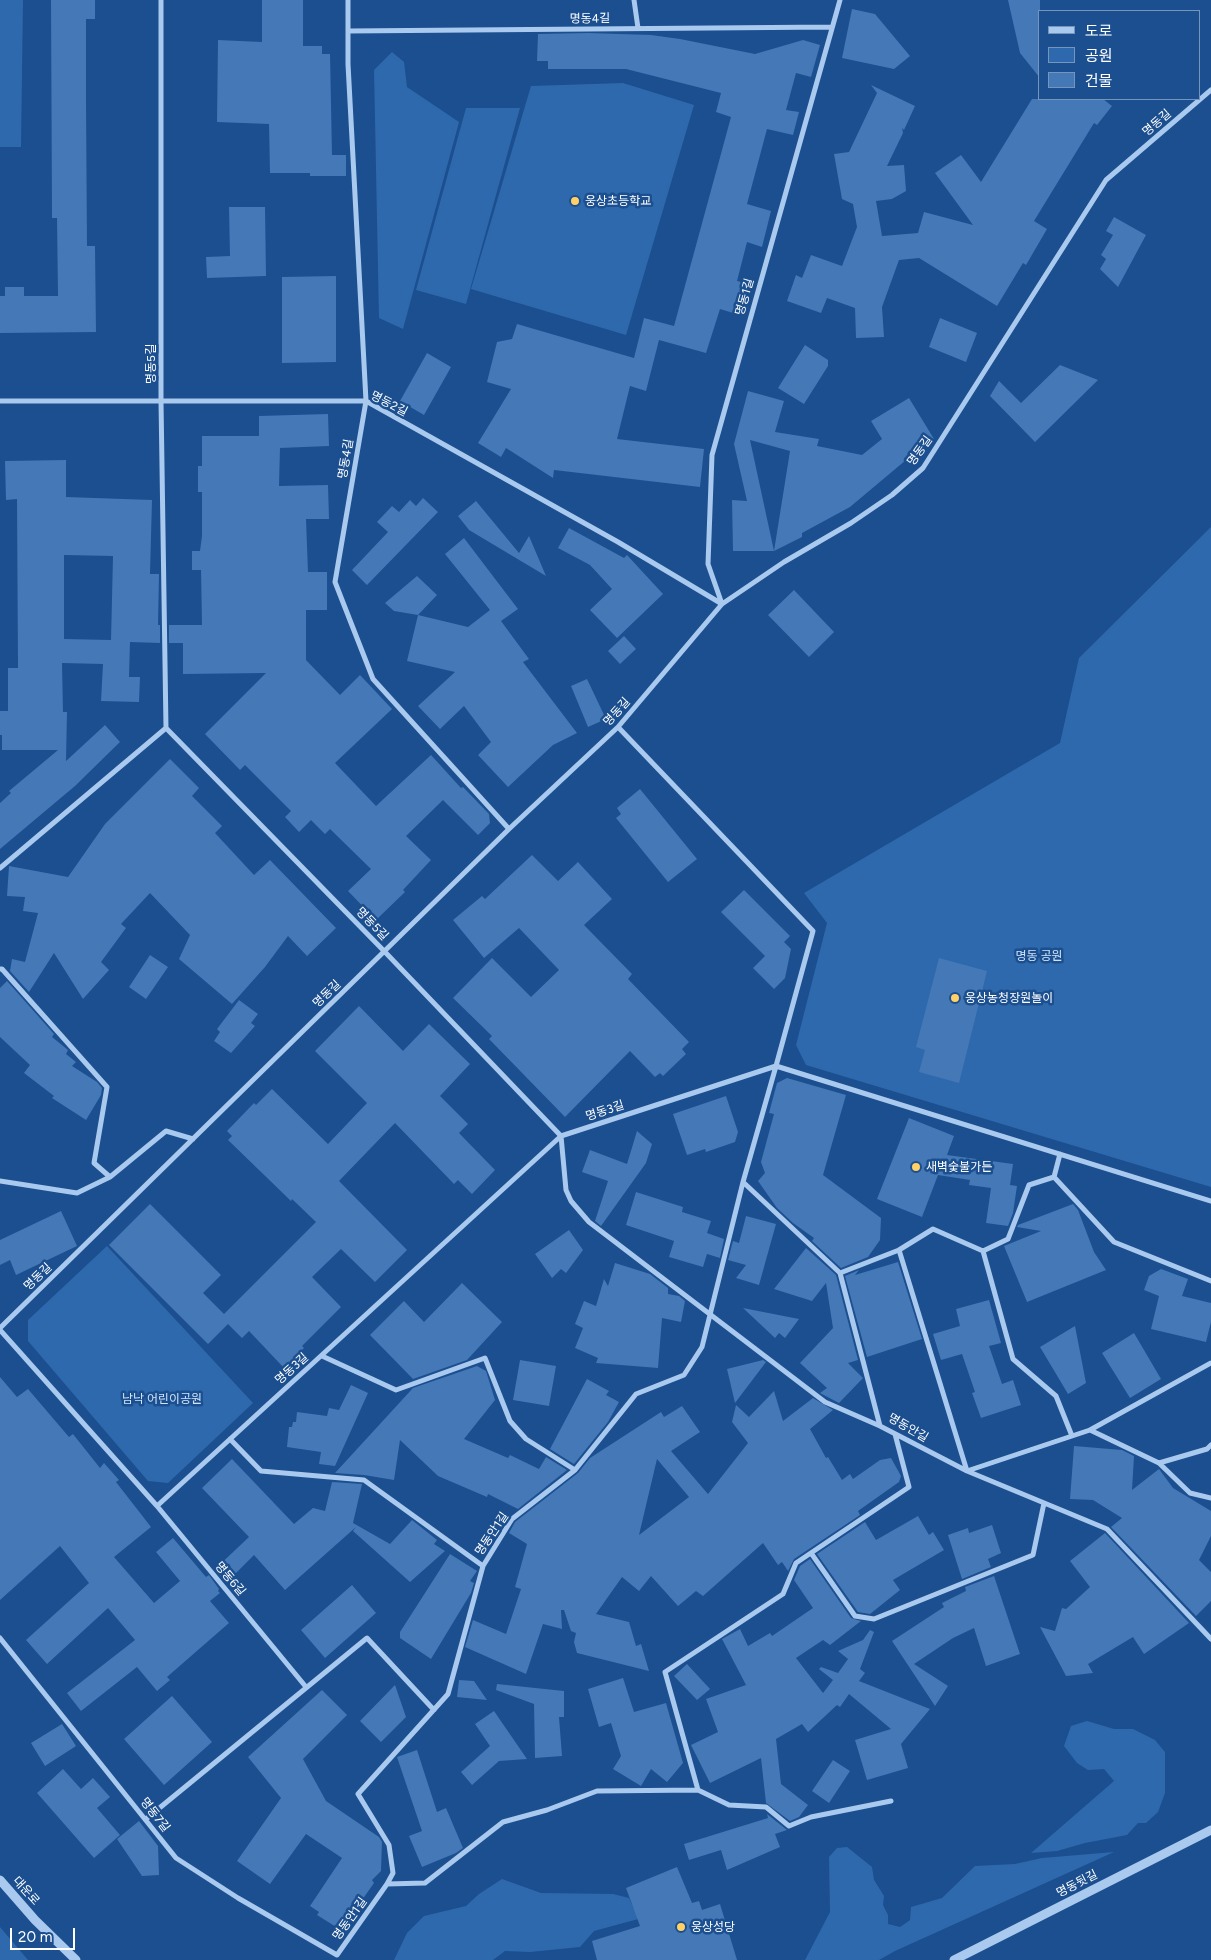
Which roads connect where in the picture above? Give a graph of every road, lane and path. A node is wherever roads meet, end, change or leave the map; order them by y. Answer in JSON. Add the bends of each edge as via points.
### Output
{"nodes":[{"id":1,"x":161,"y":0,"type":"edge"},
{"id":2,"x":348,"y":0,"type":"edge"},
{"id":3,"x":634,"y":0,"type":"edge"},
{"id":4,"x":840,"y":0,"type":"edge"},
{"id":5,"x":831,"y":27,"type":"junction"},
{"id":6,"x":638,"y":28,"type":"junction"},
{"id":7,"x":348,"y":31,"type":"junction"},
{"id":8,"x":1211,"y":90,"type":"edge"},
{"id":9,"x":1201,"y":99,"type":"edge"},
{"id":10,"x":1199,"y":100,"type":"edge"},
{"id":11,"x":0,"y":401,"type":"edge"},
{"id":12,"x":161,"y":401,"type":"junction"},
{"id":13,"x":366,"y":401,"type":"junction"},
{"id":14,"x":722,"y":604,"type":"junction"},
{"id":15,"x":618,"y":727,"type":"junction"},
{"id":16,"x":166,"y":728,"type":"junction"},
{"id":17,"x":509,"y":830,"type":"junction"},
{"id":18,"x":0,"y":868,"type":"edge"},
{"id":19,"x":385,"y":952,"type":"junction"},
{"id":20,"x":0,"y":969,"type":"edge"},
{"id":21,"x":776,"y":1066,"type":"junction"},
{"id":22,"x":561,"y":1136,"type":"junction"},
{"id":23,"x":193,"y":1139,"type":"junction"},
{"id":24,"x":1060,"y":1154,"type":"junction"},
{"id":25,"x":110,"y":1177,"type":"junction"},
{"id":26,"x":1054,"y":1177,"type":"junction"},
{"id":27,"x":0,"y":1182,"type":"edge"},
{"id":28,"x":743,"y":1182,"type":"junction"},
{"id":29,"x":1211,"y":1201,"type":"edge"},
{"id":30,"x":900,"y":1250,"type":"junction"},
{"id":31,"x":983,"y":1252,"type":"junction"},
{"id":32,"x":840,"y":1273,"type":"junction"},
{"id":33,"x":1211,"y":1280,"type":"edge"},
{"id":34,"x":710,"y":1314,"type":"junction"},
{"id":35,"x":0,"y":1329,"type":"edge"},
{"id":36,"x":322,"y":1356,"type":"junction"},
{"id":37,"x":1211,"y":1363,"type":"edge"},
{"id":38,"x":880,"y":1426,"type":"junction"},
{"id":39,"x":1090,"y":1430,"type":"junction"},
{"id":40,"x":894,"y":1434,"type":"junction"},
{"id":41,"x":1072,"y":1436,"type":"junction"},
{"id":42,"x":230,"y":1439,"type":"junction"},
{"id":43,"x":1211,"y":1445,"type":"edge"},
{"id":44,"x":1159,"y":1463,"type":"junction"},
{"id":45,"x":575,"y":1470,"type":"junction"},
{"id":46,"x":967,"y":1471,"type":"junction"},
{"id":47,"x":1211,"y":1498,"type":"edge"},
{"id":48,"x":1044,"y":1503,"type":"junction"},
{"id":49,"x":157,"y":1506,"type":"junction"},
{"id":50,"x":811,"y":1553,"type":"junction"},
{"id":51,"x":483,"y":1566,"type":"junction"},
{"id":52,"x":0,"y":1638,"type":"edge"},
{"id":53,"x":1211,"y":1638,"type":"edge"},
{"id":54,"x":306,"y":1687,"type":"junction"},
{"id":55,"x":434,"y":1710,"type":"junction"},
{"id":56,"x":698,"y":1790,"type":"junction"},
{"id":57,"x":891,"y":1801,"type":"dead end"},
{"id":58,"x":146,"y":1819,"type":"junction"},
{"id":59,"x":1211,"y":1830,"type":"edge"},
{"id":60,"x":0,"y":1880,"type":"edge"},
{"id":61,"x":387,"y":1884,"type":"junction"},
{"id":62,"x":337,"y":1954,"type":"joint"},
{"id":63,"x":76,"y":1960,"type":"edge"},
{"id":64,"x":954,"y":1960,"type":"edge"}],
"edges":[{"from":1,"to":12,"type":"street","name":"명동5길"},
{"from":2,"to":7,"type":"street","name":"명동4길"},
{"from":3,"to":6,"type":"street"},
{"from":4,"to":5,"type":"street","name":"명동1길"},
{"from":5,"to":6,"type":"street","name":"명동4길"},
{"from":5,"to":14,"type":"street","name":"명동1길","via":[[712,455],[708,564]]},
{"from":6,"to":7,"type":"street","name":"명동4길"},
{"from":7,"to":13,"type":"street","name":"명동4길"},
{"from":8,"to":9,"type":"street","name":"명동길"},
{"from":10,"to":14,"type":"street","name":"명동길","via":[[1106,180],[923,468],[892,495],[851,523],[784,562]]},
{"from":11,"to":12,"type":"street","name":"명동2길"},
{"from":12,"to":13,"type":"street","name":"명동2길"},
{"from":12,"to":16,"type":"street","name":"명동5길"},
{"from":13,"to":14,"type":"street","name":"명동2길"},
{"from":13,"to":17,"type":"street","name":"명동4길","via":[[335,582],[373,679]]},
{"from":14,"to":15,"type":"street","name":"명동길"},
{"from":15,"to":17,"type":"street","name":"명동길"},
{"from":15,"to":21,"type":"street","via":[[813,931]]},
{"from":16,"to":18,"type":"street"},
{"from":16,"to":19,"type":"street","name":"명동5길"},
{"from":17,"to":19,"type":"street","name":"명동길"},
{"from":19,"to":22,"type":"street","name":"명동5길"},
{"from":19,"to":23,"type":"street","name":"명동길"},
{"from":20,"to":25,"type":"street","via":[[107,1087],[94,1163]]},
{"from":21,"to":22,"type":"street","name":"명동3길"},
{"from":21,"to":24,"type":"street"},
{"from":21,"to":28,"type":"street"},
{"from":22,"to":34,"type":"street","via":[[566,1190],[579,1213]]},
{"from":22,"to":36,"type":"street","name":"명동3길"},
{"from":23,"to":25,"type":"street","via":[[166,1131]]},
{"from":23,"to":35,"type":"street","name":"명동길"},
{"from":24,"to":26,"type":"street"},
{"from":24,"to":29,"type":"street"},
{"from":25,"to":27,"type":"street","via":[[77,1193]]},
{"from":26,"to":31,"type":"street","via":[[1029,1185],[1008,1239]]},
{"from":26,"to":33,"type":"street","via":[[1114,1242]]},
{"from":28,"to":32,"type":"street"},
{"from":28,"to":34,"type":"street","name":"명동안1길"},
{"from":30,"to":31,"type":"street","via":[[933,1229]]},
{"from":30,"to":32,"type":"street"},
{"from":30,"to":46,"type":"street"},
{"from":31,"to":41,"type":"street","via":[[1013,1359],[1056,1396]]},
{"from":32,"to":38,"type":"street","name":"명동안길"},
{"from":34,"to":38,"type":"street","via":[[825,1402]]},
{"from":34,"to":45,"type":"street","name":"명동안1길","via":[[702,1347],[684,1375],[636,1394]]},
{"from":35,"to":49,"type":"street","name":"명동6길"},
{"from":36,"to":42,"type":"street","name":"명동3길"},
{"from":36,"to":45,"type":"street","via":[[396,1390],[485,1358],[510,1421],[526,1439]]},
{"from":37,"to":39,"type":"street"},
{"from":38,"to":40,"type":"street","name":"명동안길"},
{"from":39,"to":41,"type":"street"},
{"from":39,"to":44,"type":"street"},
{"from":40,"to":46,"type":"street","name":"명동안길"},
{"from":40,"to":50,"type":"street","via":[[909,1487]]},
{"from":41,"to":46,"type":"street"},
{"from":42,"to":49,"type":"street","name":"명동3길"},
{"from":42,"to":51,"type":"street","via":[[261,1470],[364,1480]]},
{"from":43,"to":44,"type":"street"},
{"from":44,"to":47,"type":"street","via":[[1190,1492]]},
{"from":45,"to":51,"type":"street","name":"명동안1길","via":[[512,1519]]},
{"from":46,"to":48,"type":"street","name":"명동안길"},
{"from":48,"to":50,"type":"street","via":[[1034,1555],[874,1618],[855,1616]]},
{"from":48,"to":53,"type":"street","name":"명동안길","via":[[1107,1529]]},
{"from":49,"to":54,"type":"street","name":"명동6길"},
{"from":50,"to":56,"type":"street","via":[[796,1563],[783,1594],[665,1672]]},
{"from":51,"to":55,"type":"street","name":"명동안1길","via":[[448,1694]]},
{"from":52,"to":58,"type":"street","name":"명동7길"},
{"from":54,"to":55,"type":"street","via":[[367,1638]]},
{"from":54,"to":58,"type":"street"},
{"from":55,"to":61,"type":"street","name":"명동안1길","via":[[358,1794],[389,1845],[393,1872]]},
{"from":56,"to":57,"type":"street","via":[[729,1805],[766,1807],[790,1826],[811,1817]]},
{"from":56,"to":61,"type":"street","via":[[597,1791],[548,1810],[503,1822],[425,1883]]},
{"from":58,"to":62,"type":"street","name":"명동7길","via":[[176,1858],[238,1898]]},
{"from":59,"to":64,"type":"street","name":"명동뒷길"},
{"from":60,"to":63,"type":"street","name":"대운로"},
{"from":61,"to":62,"type":"street","name":"명동안1길"}]}
